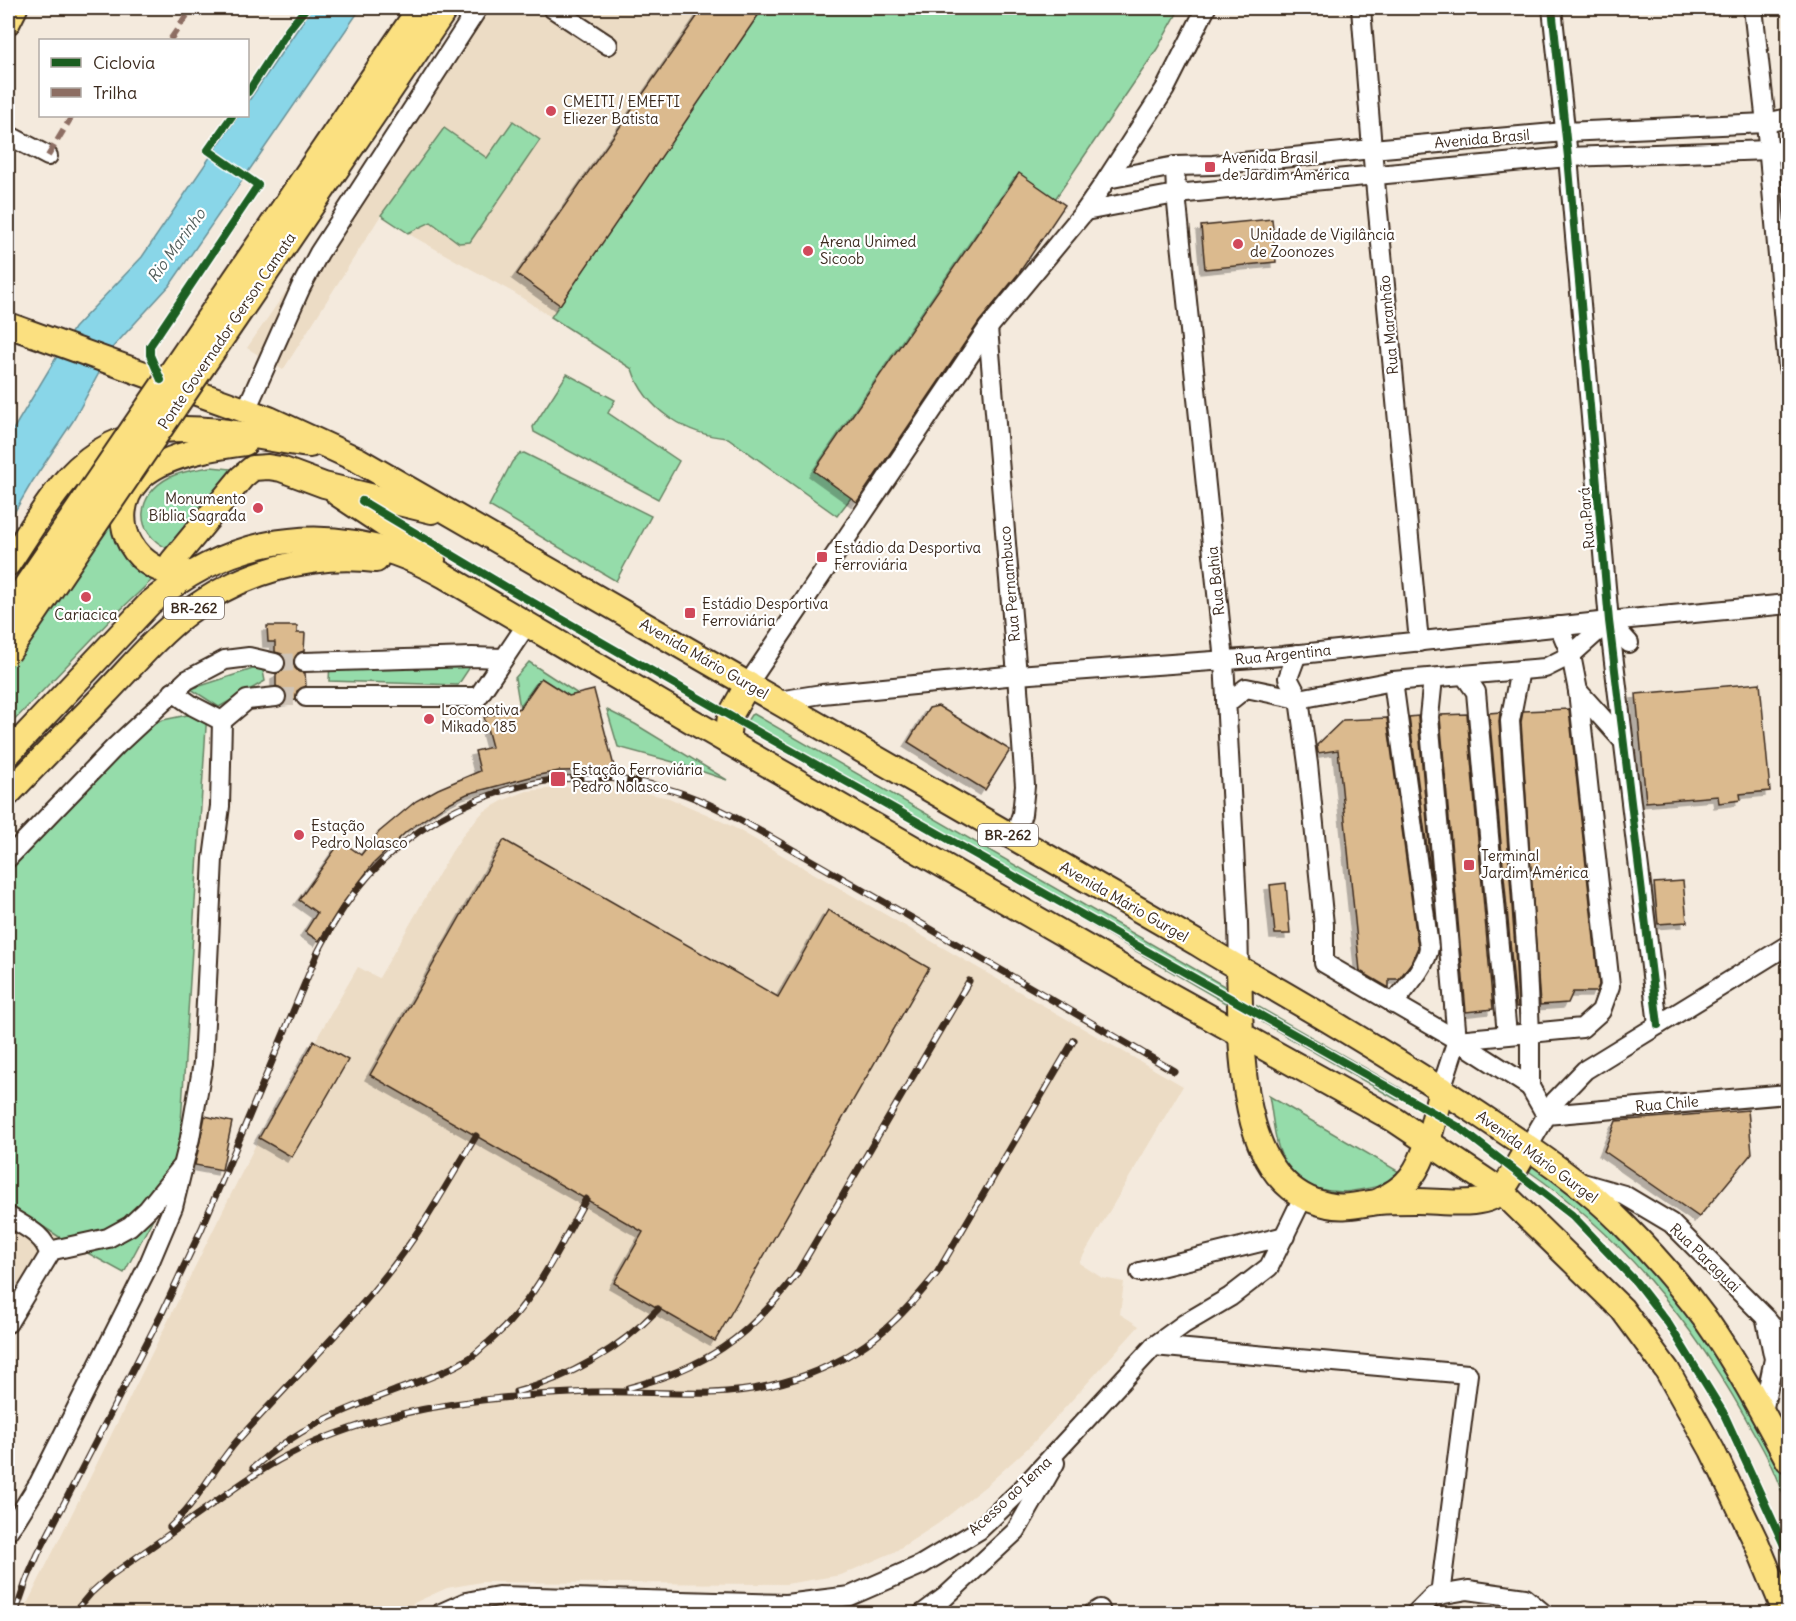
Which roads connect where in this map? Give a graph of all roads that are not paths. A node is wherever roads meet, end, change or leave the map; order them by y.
1 (15, 8) edge
2 (420, 8) edge
3 (446, 8) edge
4 (478, 8) edge
5 (552, 8) edge
6 (1206, 8) edge
7 (1361, 8) edge
8 (1552, 8) edge
9 (1753, 8) edge
10 (8, 22) edge
11 (608, 45) dead end
12 (1788, 118) edge
13 (1766, 123) junction
14 (1565, 132) junction
15 (8, 135) edge
16 (1372, 149) junction
17 (1769, 150) junction
18 (1788, 153) edge
19 (48, 156) dead end
20 (1568, 157) junction
21 (1175, 166) junction
22 (1375, 175) junction
23 (1107, 179) junction
24 (1176, 194) junction
25 (1085, 211) junction
26 (15, 328) edge
27 (988, 328) junction
28 (1788, 367) edge
29 (246, 410) junction
30 (271, 440) junction
31 (358, 460) junction
32 (324, 485) junction
33 (461, 519) junction
34 (8, 564) edge
35 (185, 573) junction
36 (445, 576) junction
37 (470, 591) junction
38 (1788, 604) edge
39 (8, 612) edge
40 (1610, 621) junction
41 (527, 624) junction
42 (1559, 626) junction
43 (1419, 642) junction
44 (1629, 643) dead end
45 (8, 653) edge
46 (1297, 654) junction
47 (1571, 655) junction
48 (504, 658) junction
49 (1224, 661) junction
50 (304, 662) tunnel mouth
51 (275, 663) tunnel mouth
52 (1520, 670) junction
53 (1017, 675) junction
54 (1464, 675) junction
55 (1433, 678) junction
56 (1393, 681) junction
57 (748, 684) junction
58 (1578, 691) junction
59 (173, 692) junction
60 (276, 697) tunnel mouth
61 (306, 697) tunnel mouth
62 (1299, 699) junction
63 (778, 701) junction
64 (1226, 704) junction
65 (222, 721) junction
66 (727, 741) junction
67 (1624, 742) junction
68 (8, 754) edge
69 (8, 794) edge
70 (1014, 838) junction
71 (8, 858) edge
72 (1788, 945) edge
73 (1239, 969) junction
74 (1665, 985) dead end
75 (1394, 1004) junction
76 (1658, 1025) junction
77 (1530, 1033) junction
78 (1242, 1034) junction
79 (1507, 1035) junction
80 (1457, 1040) junction
81 (1530, 1087) junction
82 (1441, 1089) junction
83 (1788, 1094) edge
84 (1546, 1115) junction
85 (1427, 1140) junction
86 (1527, 1147) junction
87 (184, 1164) junction
88 (1573, 1180) junction
89 (1501, 1191) junction
90 (1303, 1197) junction
91 (1377, 1202) junction
92 (8, 1216) edge
93 (1285, 1236) junction
94 (49, 1251) junction
95 (1140, 1272) dead end
96 (1766, 1318) junction
97 (8, 1323) edge
98 (1788, 1345) edge
99 (1154, 1346) junction
100 (1763, 1412) junction
101 (1070, 1438) junction
102 (1788, 1460) edge
103 (8, 1531) edge
104 (1440, 1595) junction
105 (439, 1614) edge
106 (922, 1614) edge
107 (1414, 1614) edge
108 (1544, 1614) edge
109 (1786, 1614) edge

1 - 10 main road
2 - 39 main road, Ponte Governador Gerson Camata, bridge
3 - 45 main road, Ponte Governador Gerson Camata, bridge
4 - 29 street
5 - 11 street
6 - 23 street
7 - 16 street, Rua Maranhão
8 - 14 street, Rua Pará
9 - 13 street
12 - 13 street, Avenida Brasil
13 - 14 street, Avenida Brasil
13 - 17 street
14 - 16 street, Avenida Brasil
14 - 20 street, Rua Pará
15 - 19 street
16 - 21 street, Avenida Brasil
16 - 22 street, Rua Maranhão
17 - 18 street, Avenida Brasil
17 - 20 street, Avenida Brasil
17 - 28 street
20 - 22 street, Avenida Brasil
20 - 40 street, Rua Pará
21 - 23 street, Avenida Brasil
21 - 24 street
22 - 24 street, Avenida Brasil
22 - 43 street, Rua Maranhão
23 - 25 street
24 - 25 street, Avenida Brasil
24 - 49 street, Rua Bahia
25 - 27 street
26 - 29 main road
27 - 53 street, Rua Pernambuco
27 - 57 street
29 - 31 main road
30 - 31 main road, BR-262
30 - 34 main road, BR-262
30 - 35 main road
31 - 33 main road, Avenida Mário Gurgel / BR-262
32 - 33 main road
32 - 35 main road
32 - 37 main road
33 - 57 main road, Avenida Mário Gurgel / BR-262
35 - 36 main road
35 - 68 main road
36 - 37 main road, BR-262
36 - 69 main road, BR-262
37 - 41 main road, BR-262
38 - 40 street, Rua Argentina
40 - 42 street, Rua Argentina
40 - 44 street
40 - 47 street
40 - 67 street, Rua Pará
41 - 48 street
41 - 66 main road, BR-262
42 - 43 street, Rua Argentina
42 - 47 street
43 - 46 street, Rua Argentina
46 - 49 street, Rua Argentina
46 - 62 street
47 - 52 street
47 - 58 street
48 - 50 street
48 - 61 street
49 - 53 street, Rua Argentina
49 - 64 street, Rua Bahia
51 - 59 street
52 - 54 street
52 - 77 street
53 - 63 street, Rua Argentina
53 - 70 street, Rua Pernambuco
54 - 55 street
54 - 79 street
55 - 56 street
55 - 80 street
56 - 62 street
56 - 75 street
57 - 63 main road, Avenida Mário Gurgel / BR-262
57 - 66 main road
58 - 67 street
58 - 77 street
59 - 65 street
59 - 71 street
60 - 65 street
62 - 64 street
62 - 75 street
63 - 70 main road, Avenida Mário Gurgel / BR-262
64 - 73 street, Rua Bahia
65 - 87 street
66 - 78 main road, BR-262
67 - 76 street, Rua Pará
70 - 73 main road, Avenida Mário Gurgel / BR-262
72 - 76 street
73 - 78 main road
73 - 82 main road, Avenida Mário Gurgel / BR-262
74 - 76 street
75 - 80 street
76 - 84 street
77 - 79 street
77 - 81 street
78 - 85 main road, BR-262
78 - 90 main road
79 - 80 street
80 - 81 street
80 - 82 street
81 - 84 street
82 - 85 main road
82 - 86 main road, Avenida Mário Gurgel / BR-262
83 - 84 street, Rua Chile
84 - 86 street
85 - 89 main road, BR-262
85 - 91 main road
86 - 88 main road, Avenida Mário Gurgel / BR-262
86 - 89 main road
87 - 94 street
87 - 103 street
88 - 96 street, Rua Paraguai
88 - 100 main road, Avenida Mário Gurgel / BR-262
89 - 91 main road
89 - 109 main road, BR-262
90 - 91 main road
90 - 93 street, Acesso ao Iema
92 - 94 street
93 - 95 street
93 - 99 street, Acesso ao Iema
94 - 97 street
96 - 98 street, Rua Paraguai
96 - 100 street
99 - 101 street, Acesso ao Iema
99 - 104 street
100 - 102 main road, Avenida Mário Gurgel / BR-262
101 - 105 street, Acesso ao Iema
101 - 106 street
104 - 107 street
104 - 108 street

